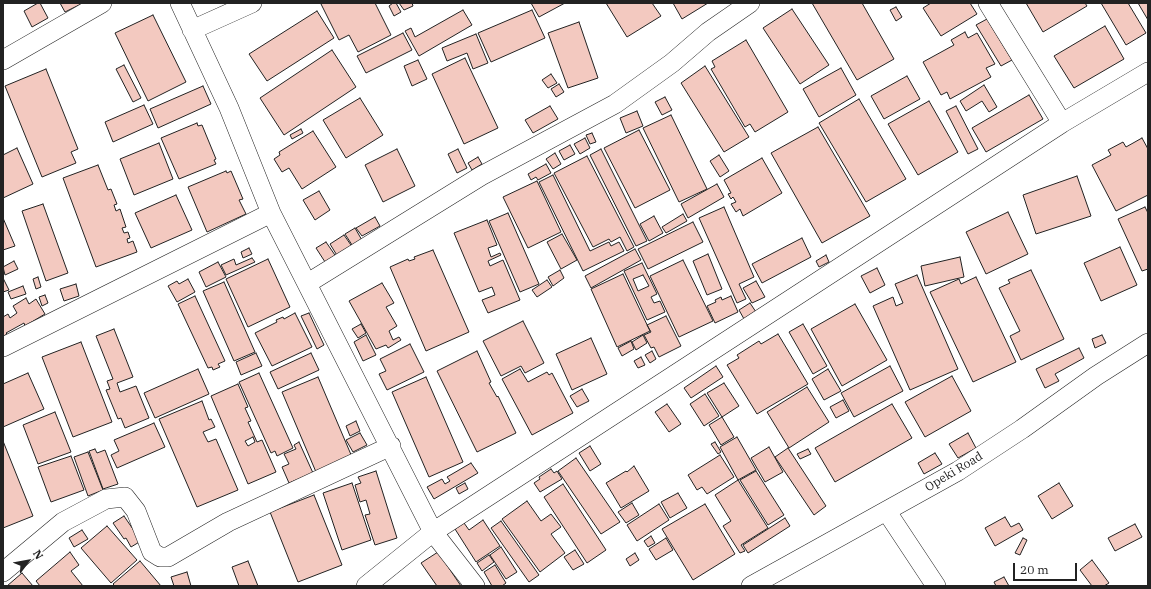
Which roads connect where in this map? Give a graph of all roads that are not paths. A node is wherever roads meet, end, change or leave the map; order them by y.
1 (102, 3) edge
2 (180, 3) edge
3 (252, 3) edge
4 (750, 3) edge
5 (988, 3) edge
6 (192, 30) junction
7 (3, 60) edge
8 (1148, 72) edge
9 (1062, 123) junction
10 (271, 212) junction
11 (308, 283) junction
12 (1148, 343) edge
13 (3, 347) edge
14 (391, 446) junction
15 (887, 512) junction
16 (433, 532) junction
17 (3, 572) edge
18 (366, 586) edge
19 (475, 586) edge
20 (751, 586) edge
21 (936, 586) edge

1 - 7 street
2 - 6 street
3 - 6 street
4 - 11 street
5 - 9 street
6 - 10 street
8 - 9 street
9 - 16 street
10 - 11 street
10 - 13 street
11 - 14 street
12 - 15 street, Opeki Road
14 - 16 street
14 - 17 street
15 - 20 street, Opeki Road
15 - 21 street
16 - 18 street
16 - 19 street

